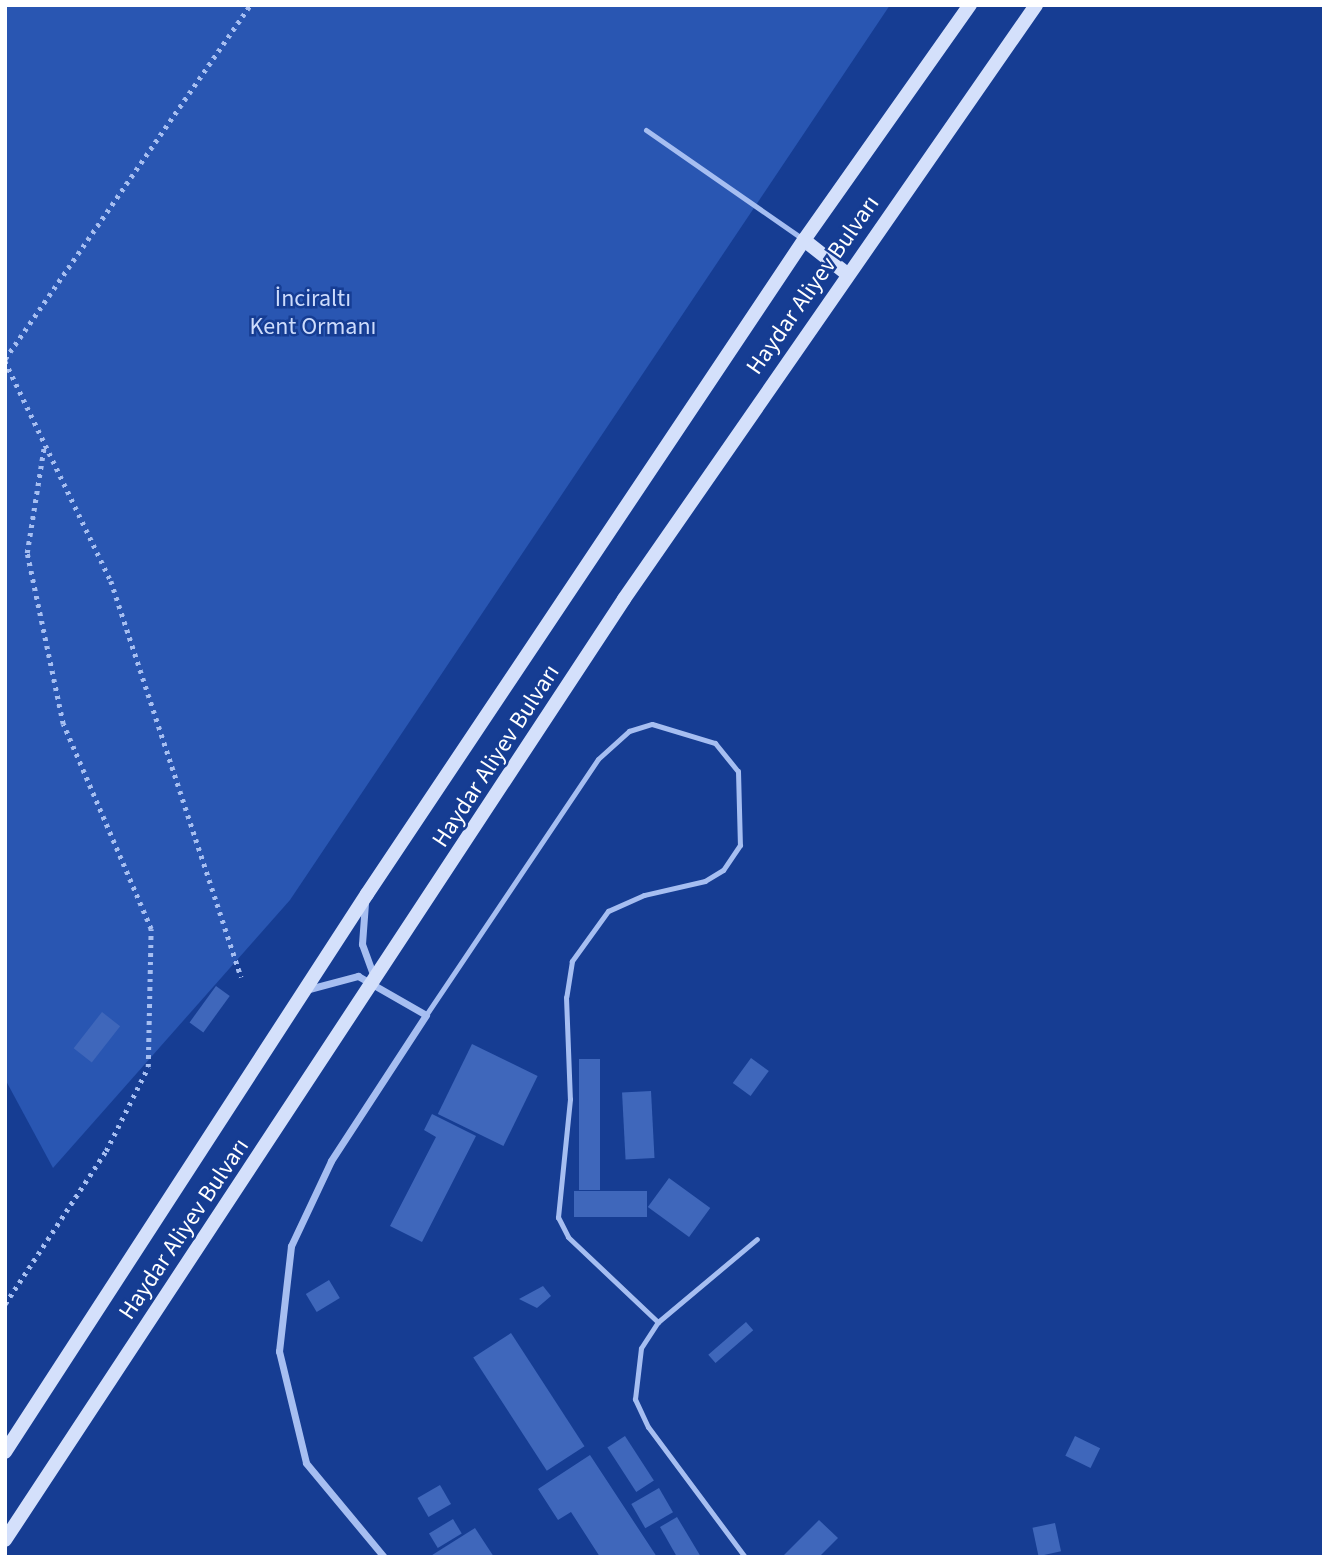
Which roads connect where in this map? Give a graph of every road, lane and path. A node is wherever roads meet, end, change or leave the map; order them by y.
1 (250, 5) edge
2 (970, 5) edge
3 (1036, 5) edge
4 (646, 130) dead end
5 (804, 240) junction
6 (847, 274) junction
7 (5, 360) edge
8 (44, 447) junction
9 (367, 894) junction
10 (241, 977) dead end
11 (377, 983) junction
12 (301, 994) junction
13 (426, 1015) junction
14 (757, 1239) dead end
15 (5, 1304) edge
16 (658, 1322) junction
17 (5, 1451) edge
18 (5, 1540) edge
19 (384, 1557) edge
20 (745, 1557) edge

1 - 7 path
2 - 5 main road, Haydar Aliyev Bulvarı
3 - 6 main road, Haydar Aliyev Bulvarı
4 - 5 lane
5 - 6 main road
5 - 9 main road, Haydar Aliyev Bulvarı
6 - 11 main road, Haydar Aliyev Bulvarı
7 - 8 path
8 - 10 path
8 - 15 path
9 - 11 street
9 - 12 main road, Haydar Aliyev Bulvarı
11 - 12 street
11 - 13 street
11 - 18 main road, Haydar Aliyev Bulvarı
12 - 17 main road, Haydar Aliyev Bulvarı
13 - 16 lane
13 - 19 street
14 - 16 lane
16 - 20 lane

